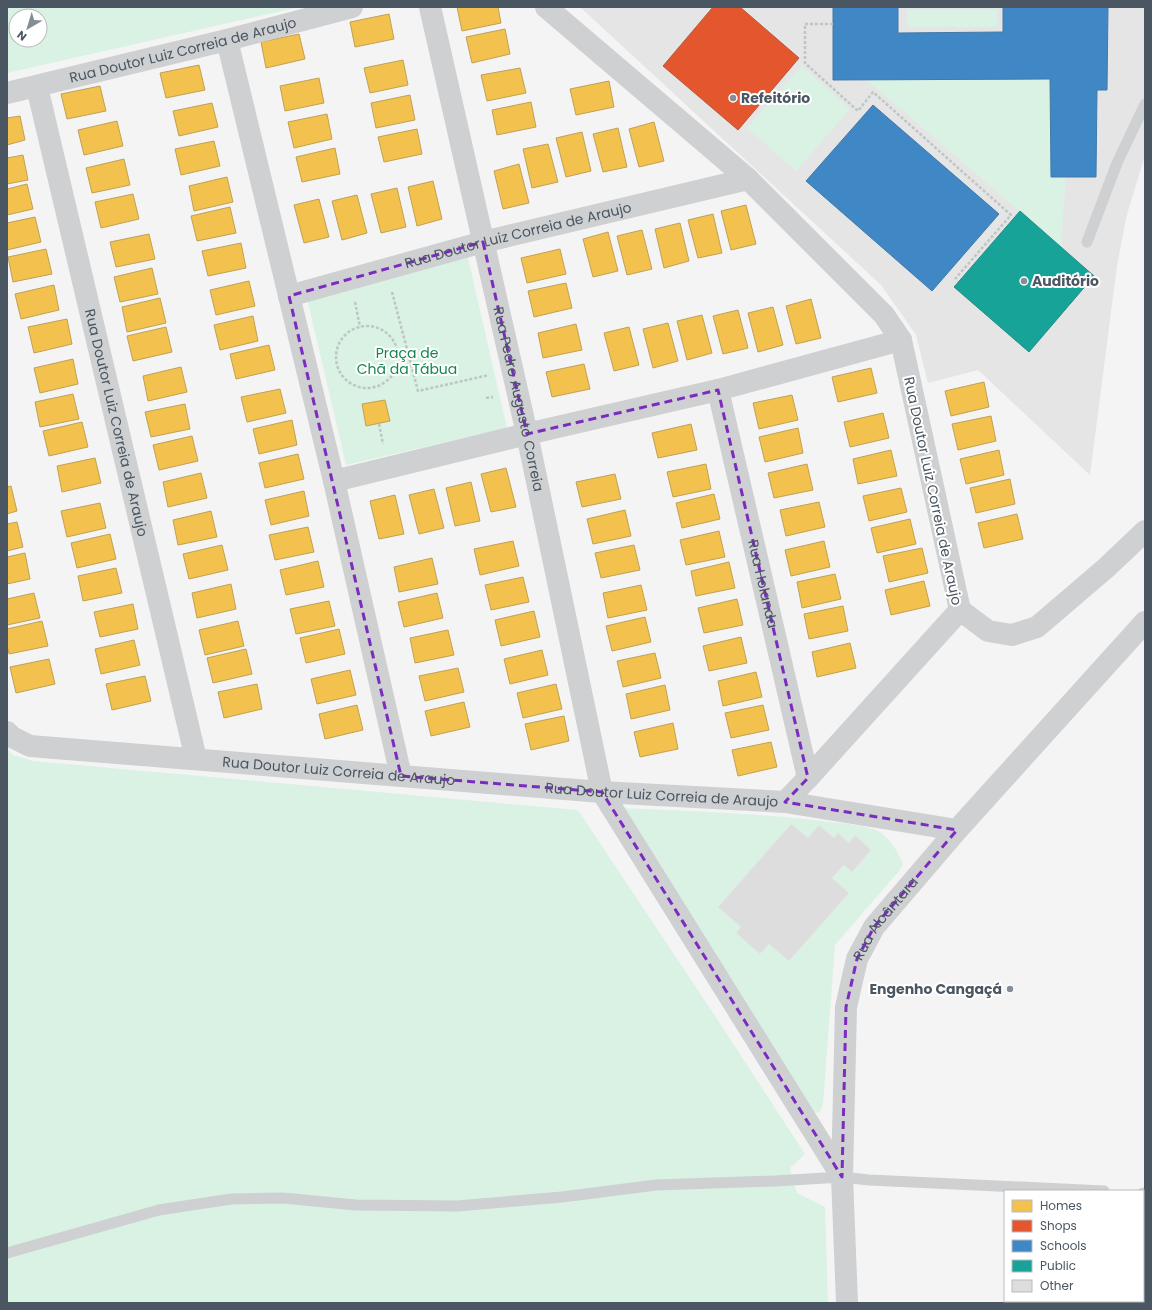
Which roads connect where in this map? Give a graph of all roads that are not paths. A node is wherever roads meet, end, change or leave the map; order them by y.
1 (352, 7) edge
2 (430, 7) edge
3 (546, 7) edge
4 (227, 40) junction
5 (37, 87) junction
6 (7, 93) edge
7 (1145, 104) edge
8 (748, 179) junction
9 (483, 242) junction
10 (1087, 242) dead end
11 (289, 296) junction
12 (901, 340) junction
13 (718, 390) junction
14 (527, 434) junction
15 (334, 481) junction
16 (1145, 531) edge
17 (960, 610) junction
18 (1145, 622) edge
19 (7, 732) edge
20 (196, 759) junction
21 (401, 776) junction
22 (808, 778) junction
23 (602, 792) junction
24 (785, 802) junction
25 (957, 830) junction
26 (842, 1177) junction
27 (1083, 1190) edge
28 (7, 1252) edge
29 (847, 1303) edge

1 - 4 street, Rua Doutor Luiz Correia de Araujo
2 - 9 street, Rua Pedro Augusto Correia
3 - 8 street, Rua Doutor Luiz Correia de Araujo
4 - 5 street, Rua Doutor Luiz Correia de Araujo
4 - 11 street
5 - 6 street, Rua Doutor Luiz Correia de Araujo
5 - 20 street, Rua Doutor Luiz Correia de Araujo
7 - 10 lane
8 - 9 street, Rua Doutor Luiz Correia de Araujo
8 - 12 street, Rua Doutor Luiz Correia de Araujo
9 - 11 street, Rua Doutor Luiz Correia de Araujo
9 - 14 street, Rua Pedro Augusto Correia
11 - 15 street
12 - 13 street
12 - 17 street, Rua Doutor Luiz Correia de Araujo
13 - 14 street
13 - 22 street, Rua Holanda
14 - 15 street
14 - 23 street, Rua Pedro Augusto Correia
15 - 21 street
16 - 17 street
17 - 22 street, Rua Doutor Luiz Correia de Araujo
18 - 25 street, Rua Alcântara
19 - 20 street, Rua Doutor Luiz Correia de Araujo
20 - 21 street, Rua Doutor Luiz Correia de Araujo
21 - 23 street, Rua Doutor Luiz Correia de Araujo
22 - 24 street, Rua Doutor Luiz Correia de Araujo
23 - 24 street, Rua Doutor Luiz Correia de Araujo
23 - 26 street
24 - 25 street
25 - 26 street, Rua Alcântara
26 - 27 lane
26 - 28 lane
26 - 29 street, Rua Alcântara

